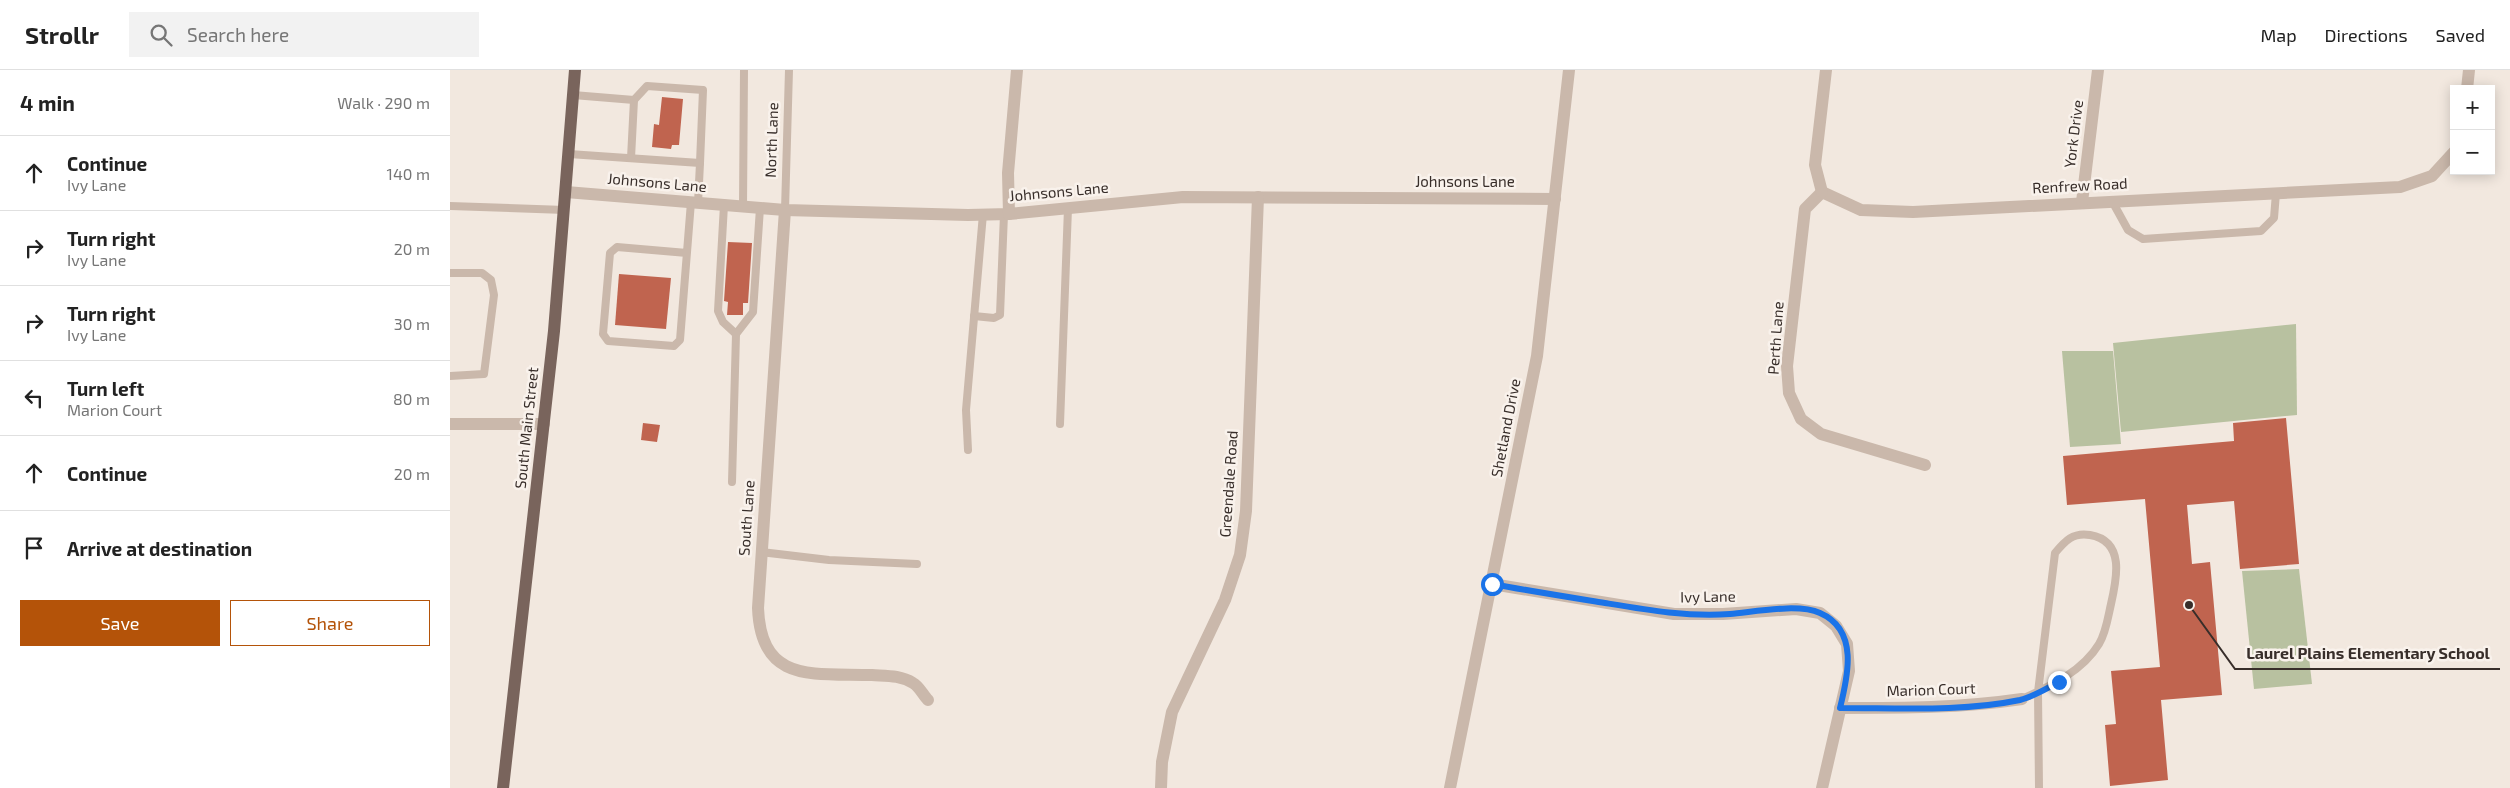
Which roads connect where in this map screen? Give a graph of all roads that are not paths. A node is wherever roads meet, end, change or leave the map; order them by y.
1 (575, 70) edge
2 (744, 70) edge
3 (789, 70) edge
4 (1017, 70) edge
5 (1570, 70) edge
6 (1826, 70) edge
7 (2098, 70) edge
8 (2469, 70) edge
9 (2467, 85) edge
10 (573, 95) junction
11 (634, 100) junction
12 (569, 154) junction
13 (2450, 156) edge
14 (631, 158) junction
15 (700, 163) junction
16 (566, 192) junction
17 (1822, 192) junction
18 (2276, 193) junction
19 (1258, 197) junction
20 (1555, 199) junction
21 (2112, 201) junction
22 (695, 202) junction
23 (2082, 202) junction
24 (724, 205) junction
25 (450, 206) edge
26 (743, 207) junction
27 (760, 208) junction
28 (1068, 208) junction
29 (565, 210) junction
30 (784, 210) junction
31 (983, 214) junction
32 (1007, 214) junction
33 (687, 253) junction
34 (450, 272) edge
35 (974, 316) junction
36 (736, 334) junction
37 (450, 376) edge
38 (450, 424) edge
39 (544, 424) junction
40 (1060, 424) dead end
41 (968, 450) dead end
42 (1925, 465) dead end
43 (732, 482) dead end
44 (761, 552) junction
45 (917, 564) dead end
46 (1492, 584) junction
47 (2038, 692) junction
48 (2022, 699) joint
49 (928, 700) dead end
50 (1840, 708) junction
51 (503, 788) edge
52 (1161, 788) edge
53 (1450, 788) edge
54 (1822, 788) edge
55 (2039, 788) edge

1 - 10 main road, South Main Street
2 - 26 lane
3 - 30 lane, North Lane
4 - 32 street
5 - 20 street, Shetland Drive
6 - 17 street
7 - 23 street, York Drive
8 - 9 street
10 - 11 lane
10 - 12 main road, South Main Street
11 - 14 lane
11 - 15 lane
12 - 14 lane
12 - 16 main road, South Main Street
13 - 18 street, Renfrew Road
14 - 15 lane
15 - 22 lane
16 - 22 street, Johnsons Lane
16 - 29 main road, South Main Street
17 - 23 street, Renfrew Road
17 - 42 street, Perth Lane
18 - 21 street, Renfrew Road
18 - 21 lane
19 - 20 street, Johnsons Lane
19 - 28 street, Johnsons Lane
19 - 52 street, Greendale Road
20 - 46 street, Shetland Drive
21 - 23 street, Renfrew Road
22 - 24 street, Johnsons Lane
22 - 33 lane
24 - 26 street, Johnsons Lane
24 - 36 lane
25 - 29 lane
26 - 27 street, Johnsons Lane
27 - 30 street, Johnsons Lane
27 - 36 lane
28 - 32 street, Johnsons Lane
28 - 40 lane
29 - 39 main road, South Main Street
30 - 31 street, Johnsons Lane
30 - 44 street, South Lane
31 - 32 street, Johnsons Lane
31 - 35 lane
32 - 35 lane
33 - 33 lane
34 - 37 lane
35 - 41 lane
36 - 43 lane
38 - 39 street
39 - 51 main road, South Main Street
44 - 45 lane
44 - 49 street, South Lane
46 - 50 street, Ivy Lane
46 - 53 street, Shetland Drive
47 - 47 lane
47 - 48 lane
47 - 55 lane
48 - 50 street, Marion Court
50 - 54 street, Ivy Lane

